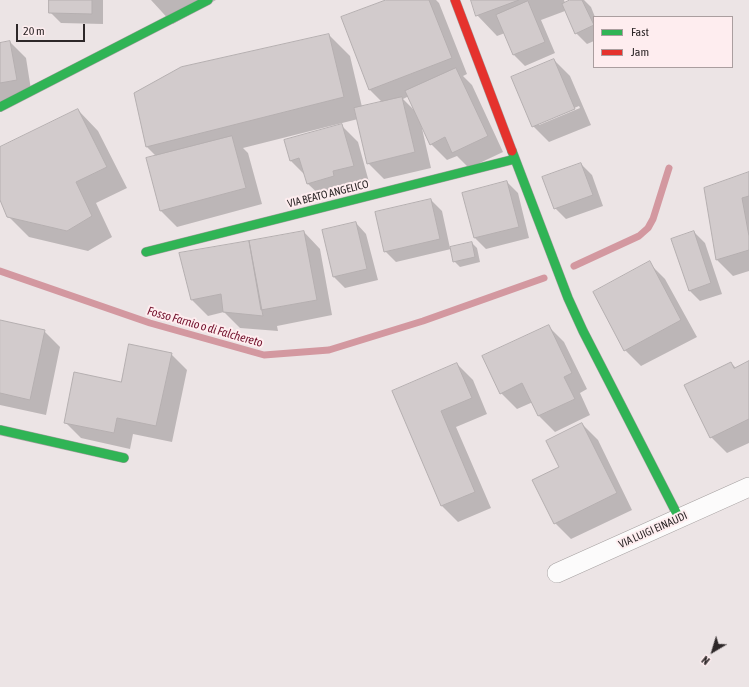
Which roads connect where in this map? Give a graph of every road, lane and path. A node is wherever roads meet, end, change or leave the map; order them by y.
1 (208, 0) edge
2 (455, 0) edge
3 (0, 107) edge
4 (515, 159) junction
5 (146, 252) dead end
6 (0, 430) edge
7 (124, 458) dead end
8 (749, 488) edge
9 (679, 518) junction
10 (557, 573) dead end

1 - 3 street
2 - 4 street
4 - 5 street, VIA BEATO ANGELICO
4 - 9 street
6 - 7 street
8 - 9 street, VIA LUIGI EINAUDI
9 - 10 street, VIA LUIGI EINAUDI

